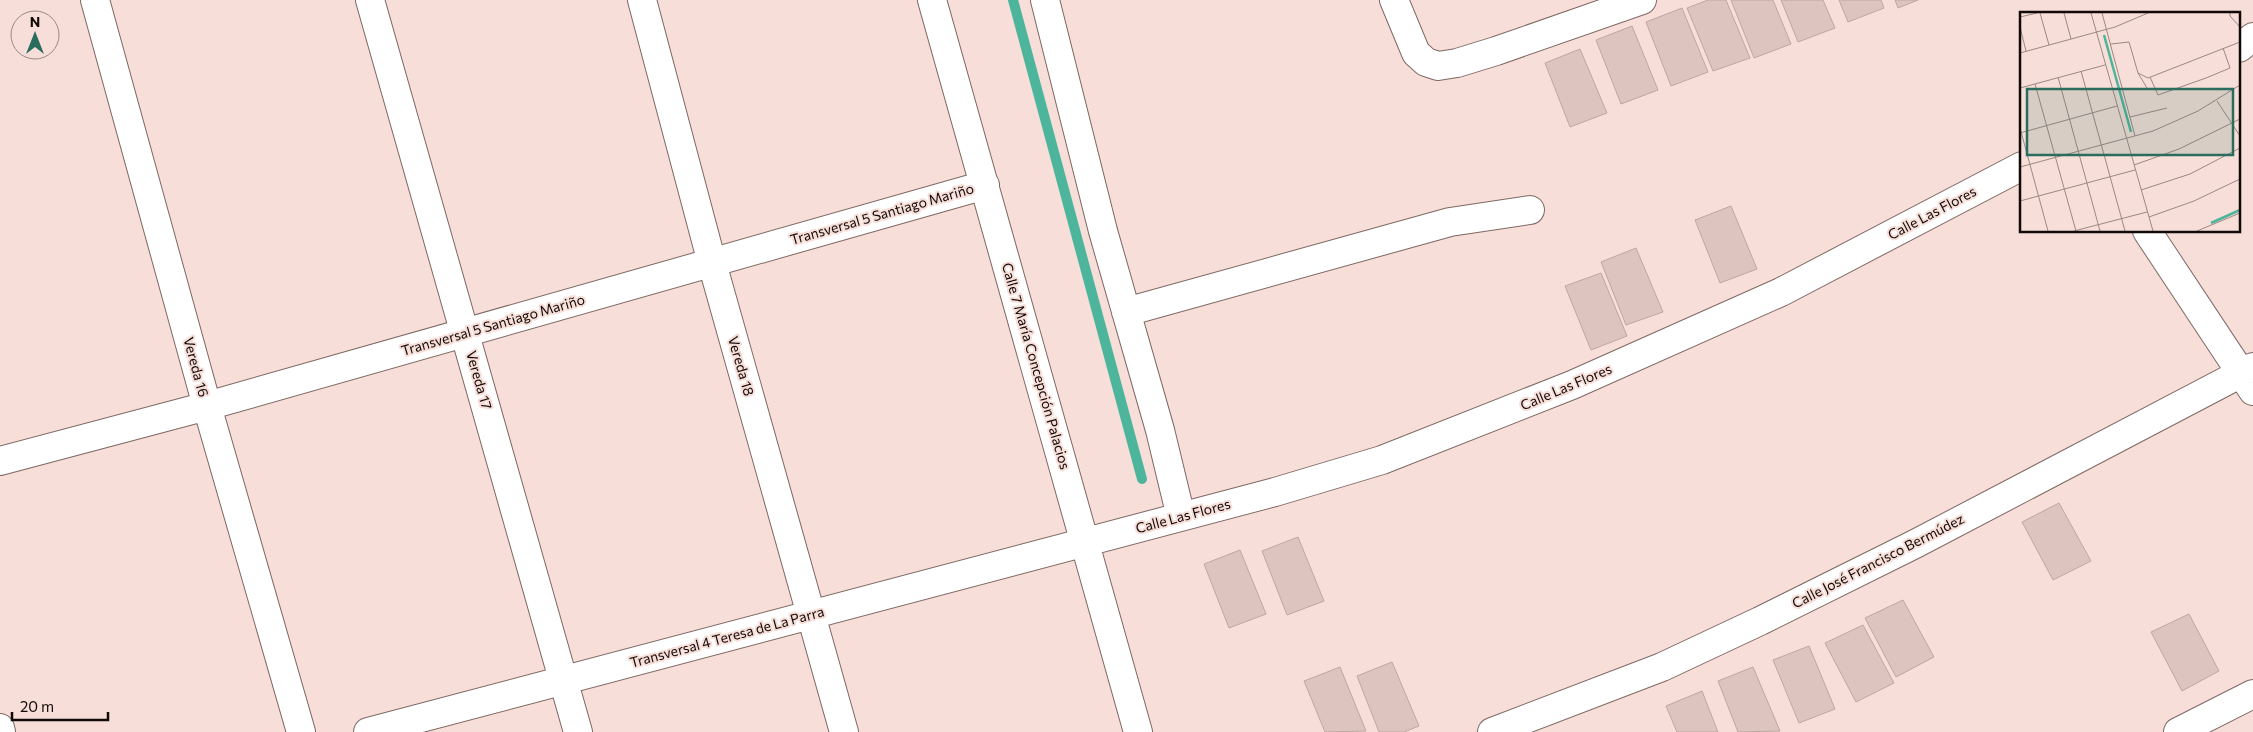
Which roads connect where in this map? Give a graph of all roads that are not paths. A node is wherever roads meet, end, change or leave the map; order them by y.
1 (95, 0) edge
2 (370, 0) edge
3 (642, 0) edge
4 (932, 0) edge
5 (1045, 0) edge
6 (1394, 0) edge
7 (1642, 0) edge
8 (2253, 37) edge
9 (2240, 47) edge
10 (2020, 167) edge
11 (984, 185) junction
12 (1530, 210) dead end
13 (2148, 232) edge
14 (712, 263) junction
15 (1126, 312) junction
16 (466, 333) junction
17 (2249, 376) edge
18 (207, 406) junction
19 (0, 461) edge
20 (1181, 517) junction
21 (1085, 541) junction
22 (810, 614) junction
23 (564, 680) junction
24 (2253, 694) edge
25 (0, 728) edge
26 (1, 732) edge
27 (301, 732) edge
28 (368, 732) edge
29 (578, 732) edge
30 (844, 732) edge
31 (1138, 732) edge
32 (1492, 732) edge
33 (2178, 732) edge

1 - 18 street, Vereda 16
2 - 16 street, Vereda 17
3 - 14 street, Vereda 18
4 - 11 street, Calle 7 María Concepción Palacios
5 - 15 street
6 - 7 street
8 - 9 street
10 - 20 street, Calle Las Flores
11 - 14 street, Transversal 5 Santiago Mariño
11 - 21 street, Calle 7 María Concepción Palacios
12 - 15 street
13 - 17 street
14 - 16 street, Transversal 5 Santiago Mariño
14 - 22 street, Vereda 18
15 - 20 street
16 - 18 street, Transversal 5 Santiago Mariño
16 - 23 street, Vereda 17
17 - 32 street, Calle José Francisco Bermúdez
18 - 19 street, Transversal 5 Santiago Mariño
18 - 27 street, Vereda 16
20 - 21 street, Calle Las Flores
21 - 22 street, Transversal 4 Teresa de La Parra
21 - 31 street, Calle 7 María Concepción Palacios
22 - 23 street, Transversal 4 Teresa de La Parra
22 - 30 street, Vereda 18
23 - 28 street, Transversal 4 Teresa de La Parra
23 - 29 street, Vereda 17
24 - 33 street
25 - 26 street

